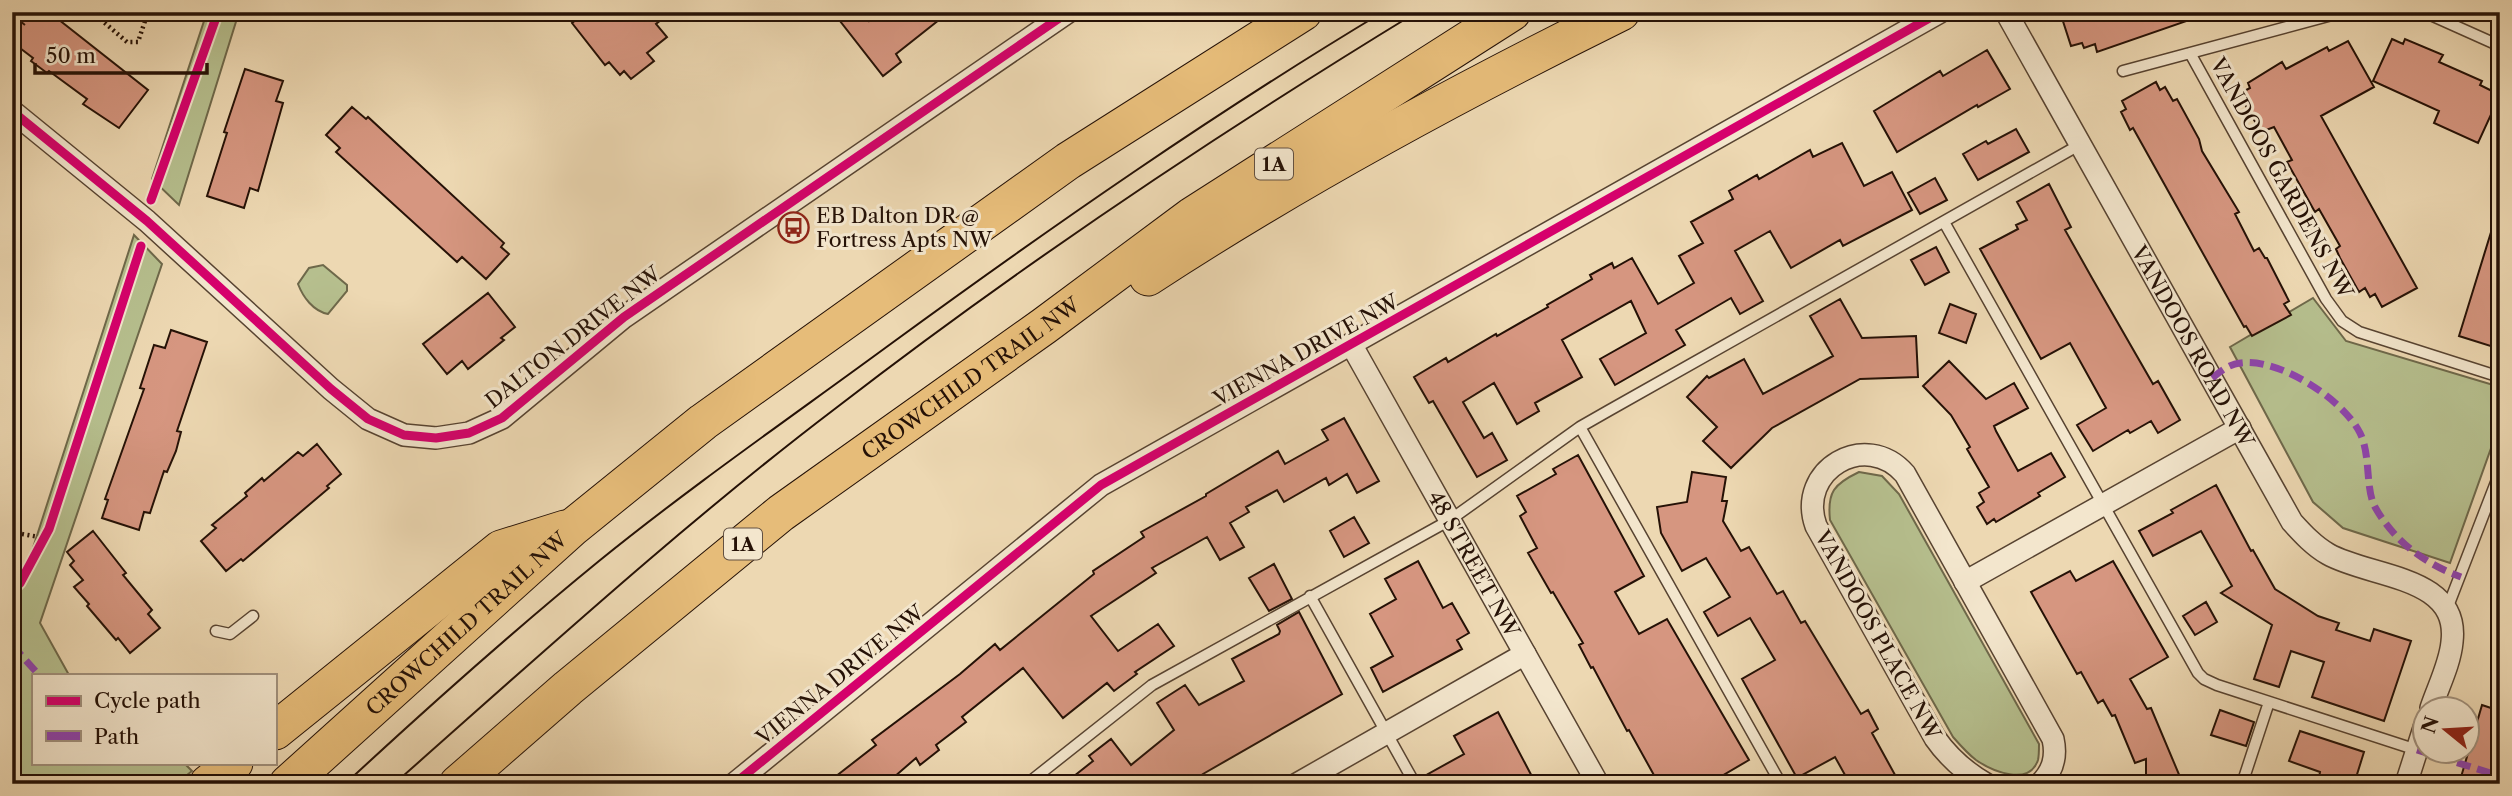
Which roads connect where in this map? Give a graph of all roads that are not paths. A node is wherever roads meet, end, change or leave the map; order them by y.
1 (1068, 12) edge
2 (1303, 12) edge
3 (1512, 12) edge
4 (1621, 12) edge
5 (1940, 12) edge
6 (2006, 12) edge
7 (2343, 12) edge
8 (2424, 12) edge
9 (2500, 46) edge
10 (2190, 53) junction
11 (2123, 71) dead end
12 (12, 111) edge
13 (2081, 144) junction
14 (1944, 222) junction
15 (1044, 326) junction
16 (1351, 344) junction
17 (2500, 377) edge
18 (1580, 427) junction
19 (2240, 428) junction
20 (2500, 473) edge
21 (2103, 505) junction
22 (1450, 520) junction
23 (573, 527) junction
24 (1965, 582) junction
25 (1310, 596) junction
26 (2447, 609) junction
27 (253, 616) dead end
28 (216, 631) dead end
29 (1525, 654) junction
30 (2436, 694) edge
31 (2269, 702) junction
32 (276, 730) edge
33 (1387, 733) junction
34 (2410, 748) edge
35 (233, 764) edge
36 (2412, 764) edge
37 (208, 784) edge
38 (288, 784) edge
39 (458, 784) edge
40 (734, 784) edge
41 (1027, 784) edge
42 (1297, 784) edge
43 (1415, 784) edge
44 (1598, 784) edge
45 (1781, 784) edge
46 (1986, 784) edge
47 (2040, 784) edge
48 (2242, 784) edge
49 (2406, 784) edge

1 - 12 street, DALTON DRIVE NW
2 - 23 highway, CROWCHILD TRAIL NW
3 - 15 highway, CROWCHILD TRAIL NW / 1A
4 - 15 highway
5 - 16 street, VIENNA DRIVE NW
6 - 13 street, VANDOOS ROAD NW
7 - 10 lane, VANDOOS GARDENS NW
8 - 9 lane
10 - 11 lane, VANDOOS GARDENS NW
10 - 17 lane, VANDOOS GARDENS NW
13 - 14 lane
13 - 19 street, VANDOOS ROAD NW
14 - 18 lane
14 - 21 lane
15 - 39 highway, CROWCHILD TRAIL NW / 1A
16 - 22 street, 48 STREET NW
16 - 40 street, VIENNA DRIVE NW
18 - 22 lane
18 - 45 lane
19 - 21 street
19 - 26 street, VANDOOS ROAD NW
20 - 26 lane
21 - 24 street
21 - 31 lane
22 - 25 lane
22 - 29 street, 48 STREET NW
23 - 32 highway
23 - 38 highway, CROWCHILD TRAIL NW
24 - 46 street, VANDOOS PLACE NW
24 - 47 street, VANDOOS PLACE NW
25 - 33 lane
25 - 41 lane
26 - 30 street
27 - 28 lane
29 - 33 street
29 - 44 street, 48 STREET NW
31 - 34 lane
31 - 48 lane
33 - 42 street
33 - 43 lane
35 - 37 highway
36 - 49 street

